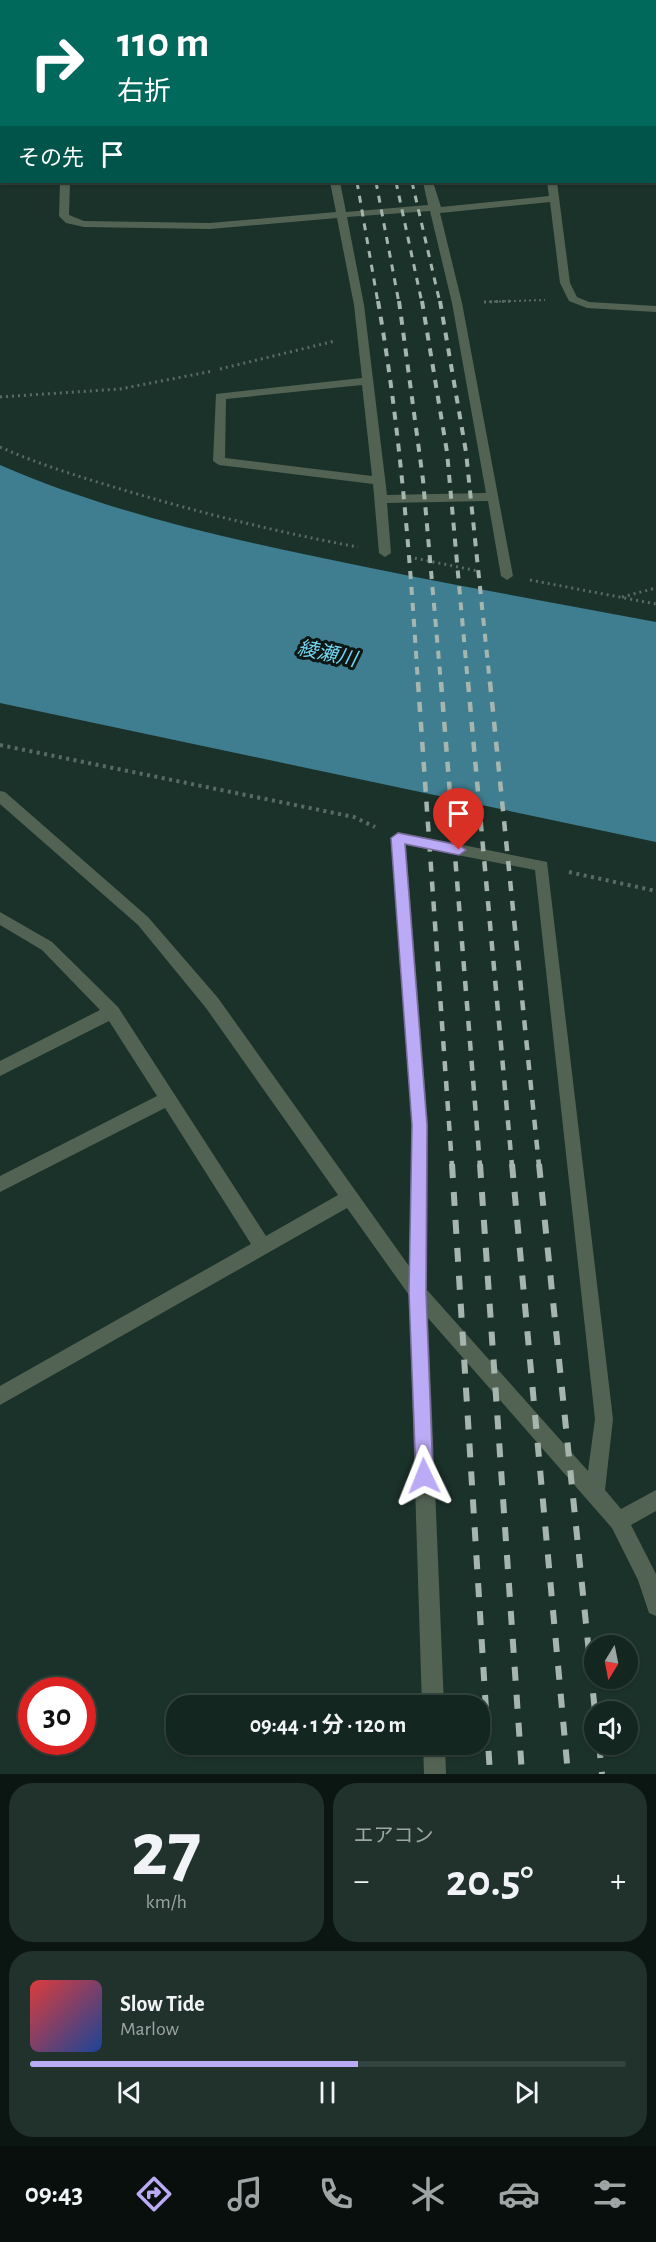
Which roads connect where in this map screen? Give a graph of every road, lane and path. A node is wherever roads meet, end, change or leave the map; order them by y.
1 (65, 183) edge
2 (335, 183) edge
3 (428, 183) edge
4 (552, 183) edge
5 (555, 198) junction
6 (436, 209) junction
7 (343, 214) junction
8 (573, 299) junction
9 (457, 303) junction
10 (656, 309) edge
11 (364, 346) junction
12 (368, 381) junction
13 (0, 397) edge
14 (0, 447) edge
15 (379, 481) junction
16 (493, 497) junction
17 (381, 499) junction
18 (385, 553) junction
19 (507, 576) junction
20 (656, 588) edge
21 (622, 597) junction
22 (656, 604) edge
23 (0, 745) edge
24 (0, 796) edge
25 (398, 838) junction
26 (542, 866) junction
27 (656, 891) edge
28 (0, 918) edge
29 (112, 1012) junction
30 (0, 1069) edge
31 (167, 1099) junction
32 (0, 1184) edge
33 (349, 1198) junction
34 (263, 1247) junction
35 (418, 1293) junction
36 (0, 1396) edge
37 (595, 1493) junction
38 (656, 1500) edge
39 (619, 1521) junction
40 (656, 1606) edge
41 (433, 1695) edge
42 (434, 1755) edge
43 (435, 1774) edge

1 - 7 street
2 - 7 street
3 - 6 street
4 - 5 street
5 - 6 street
5 - 8 street
6 - 7 street
6 - 9 street
7 - 11 street
8 - 9 path
8 - 10 street
9 - 16 street
11 - 12 street
11 - 13 path
12 - 15 street
12 - 15 street
14 - 18 path
15 - 17 street
16 - 17 street
16 - 19 street
17 - 18 street
18 - 19 path
19 - 21 path
20 - 21 path
21 - 22 path
23 - 25 path
24 - 33 street
25 - 26 street
25 - 35 street
26 - 27 path
26 - 37 street
28 - 29 street
29 - 30 street
29 - 31 street
31 - 32 street
31 - 34 street
33 - 34 street
33 - 35 street
34 - 36 street
35 - 37 street
35 - 41 street
37 - 39 street
38 - 39 street
39 - 40 street
42 - 43 street

